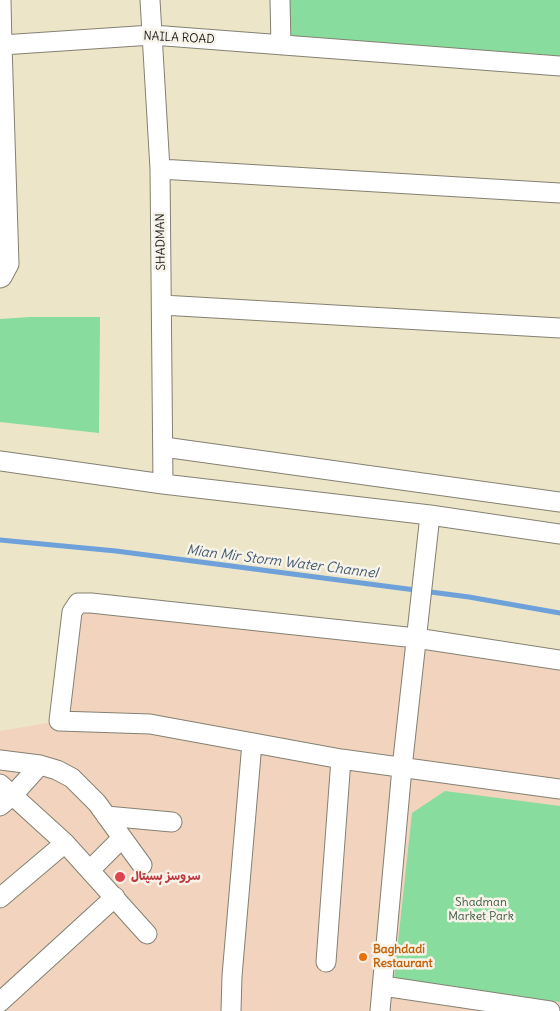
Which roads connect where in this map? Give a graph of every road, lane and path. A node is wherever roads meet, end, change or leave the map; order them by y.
1 (1, 0) edge
2 (150, 0) edge
3 (280, 0) edge
4 (152, 35) junction
5 (281, 44) junction
6 (1, 50) edge
7 (560, 66) edge
8 (160, 169) junction
9 (560, 193) edge
10 (0, 278) edge
11 (162, 305) junction
12 (560, 328) edge
13 (164, 447) junction
14 (0, 462) edge
15 (163, 484) junction
16 (560, 502) edge
17 (430, 515) junction
18 (560, 534) edge
19 (417, 631) junction
20 (560, 660) edge
21 (252, 743) junction
22 (341, 759) junction
23 (0, 760) edge
24 (40, 765) junction
25 (402, 768) junction
26 (560, 789) edge
27 (4, 795) edge
28 (106, 816) junction
29 (172, 822) dead end
30 (122, 838) junction
31 (65, 843) junction
32 (142, 866) dead end
33 (90, 870) junction
34 (115, 897) junction
35 (0, 898) edge
36 (147, 934) dead end
37 (326, 962) dead end
38 (383, 986) junction
39 (0, 1002) edge
40 (231, 1011) edge
41 (380, 1011) edge
42 (550, 1011) edge

1 - 6 street
2 - 4 street, SHADMAN
3 - 5 street
4 - 5 street, NAILA ROAD
4 - 6 street, NAILA ROAD
4 - 8 street, SHADMAN
5 - 7 street, NAILA ROAD
6 - 10 street
8 - 9 street
8 - 11 street, SHADMAN
11 - 12 street
11 - 13 street, SHADMAN
13 - 15 street, SHADMAN
13 - 16 street
14 - 15 street
15 - 17 street
17 - 18 street
17 - 19 street
19 - 20 street
19 - 21 street
19 - 25 street
21 - 22 street
21 - 40 street
22 - 25 street
22 - 37 street
23 - 24 street
24 - 27 street
24 - 28 street
25 - 26 street
25 - 38 street
27 - 31 street
28 - 29 street
28 - 30 street
30 - 32 street
30 - 33 street
31 - 33 street
31 - 35 street
33 - 34 street
34 - 36 street
34 - 39 street
38 - 41 street
38 - 42 street

